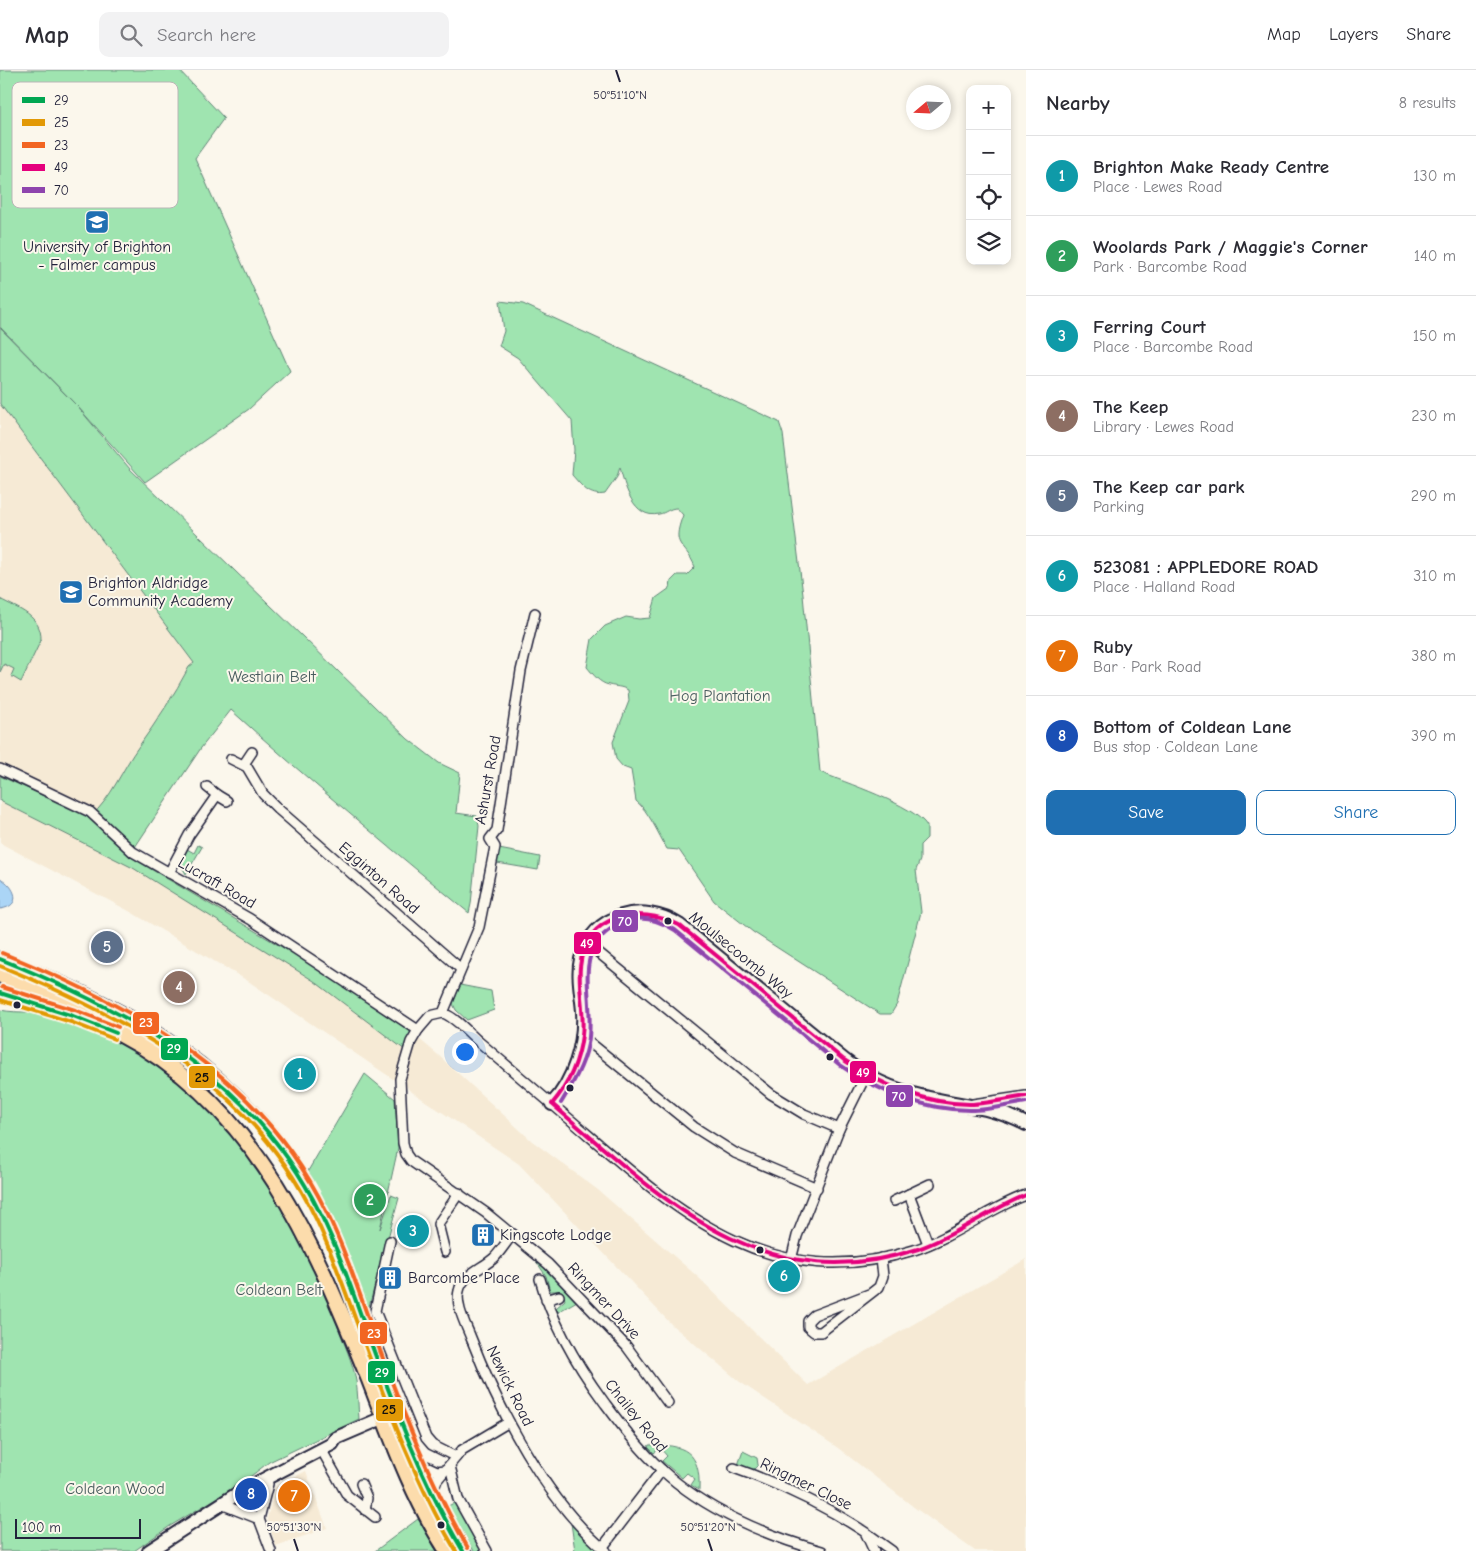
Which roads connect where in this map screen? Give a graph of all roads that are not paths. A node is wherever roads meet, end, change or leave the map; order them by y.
1 (535, 614) dead end
2 (252, 752) dead end
3 (231, 758) dead end
4 (244, 764) junction
5 (0, 769) edge
6 (207, 787) dead end
7 (217, 794) junction
8 (227, 801) dead end
9 (170, 873) junction
10 (588, 944) junction
11 (0, 958) edge
12 (461, 969) junction
13 (0, 975) edge
14 (0, 993) edge
15 (443, 1012) junction
16 (418, 1030) junction
17 (583, 1040) junction
18 (171, 1044) junction
19 (866, 1075) junction
20 (1026, 1096) edge
21 (552, 1104) junction
22 (973, 1104) junction
23 (1026, 1124) edge
24 (839, 1129) junction
25 (930, 1184) dead end
26 (816, 1188) junction
27 (459, 1193) junction
28 (909, 1194) junction
29 (1026, 1195) edge
30 (894, 1201) dead end
31 (513, 1234) junction
32 (390, 1242) dead end
33 (928, 1244) junction
34 (445, 1252) dead end
35 (881, 1258) junction
36 (791, 1260) junction
37 (540, 1279) dead end
38 (869, 1294) junction
39 (559, 1296) dead end
40 (546, 1300) junction
41 (668, 1403) dead end
42 (399, 1416) junction
43 (385, 1421) junction
44 (509, 1422) junction
45 (326, 1446) junction
46 (456, 1457) junction
47 (418, 1462) junction
48 (448, 1468) junction
49 (734, 1468) dead end
50 (662, 1470) junction
51 (266, 1477) junction
52 (361, 1484) dead end
53 (433, 1496) junction
54 (223, 1502) junction
55 (365, 1510) junction
56 (375, 1517) dead end
57 (260, 1519) junction
58 (862, 1530) junction
59 (446, 1549) edge
60 (604, 1549) edge
61 (149, 1551) edge
62 (271, 1551) edge
63 (463, 1551) edge
64 (487, 1551) edge
65 (822, 1551) edge
66 (874, 1551) edge
67 (892, 1551) edge

1 - 12 street, Ashurst Road
2 - 4 street
3 - 4 street
4 - 12 street, Egginton Road
5 - 9 street, Lucraft Road
6 - 7 street
7 - 8 street
7 - 9 street
9 - 16 street, Lucraft Road
10 - 17 street, Moulsecoomb Way
10 - 19 street, Moulsecoomb Way
10 - 24 street
11 - 18 main road
12 - 15 street, Ashurst Road
13 - 18 highway
14 - 43 main road
15 - 16 street
15 - 21 street
16 - 27 street, Ringmer Drive
17 - 21 street, Moulsecoomb Way
17 - 26 street
18 - 42 main road
19 - 22 street, Moulsecoomb Way
19 - 24 street
20 - 22 street
21 - 36 street
22 - 23 street, Moulsecoomb Way
24 - 26 street
25 - 28 street
26 - 36 street
27 - 31 street, Ringmer Drive
27 - 34 street
28 - 30 street
28 - 33 street
29 - 33 street
31 - 41 street, Ringmer Drive
31 - 44 street, Newick Road
32 - 46 street
33 - 35 street
35 - 36 street
35 - 38 street
37 - 40 street, Chailey Road
38 - 38 street
39 - 40 street
40 - 50 street, Chailey Road
42 - 43 street
42 - 47 main road
43 - 45 street
43 - 59 main road
44 - 46 street
44 - 60 street, Newick Road
45 - 51 street
45 - 55 street
46 - 48 street
47 - 48 street
47 - 53 main road
48 - 53 street
48 - 64 street
49 - 58 street, Ringmer Close
50 - 60 street, Newick Road
50 - 65 street, Chailey Road
51 - 54 street
51 - 57 street
52 - 55 street
53 - 59 main road
53 - 63 main road
54 - 57 street
54 - 61 street
55 - 56 street
57 - 62 street
58 - 66 street, Ringmer Close
58 - 67 street, Ringmer Close

